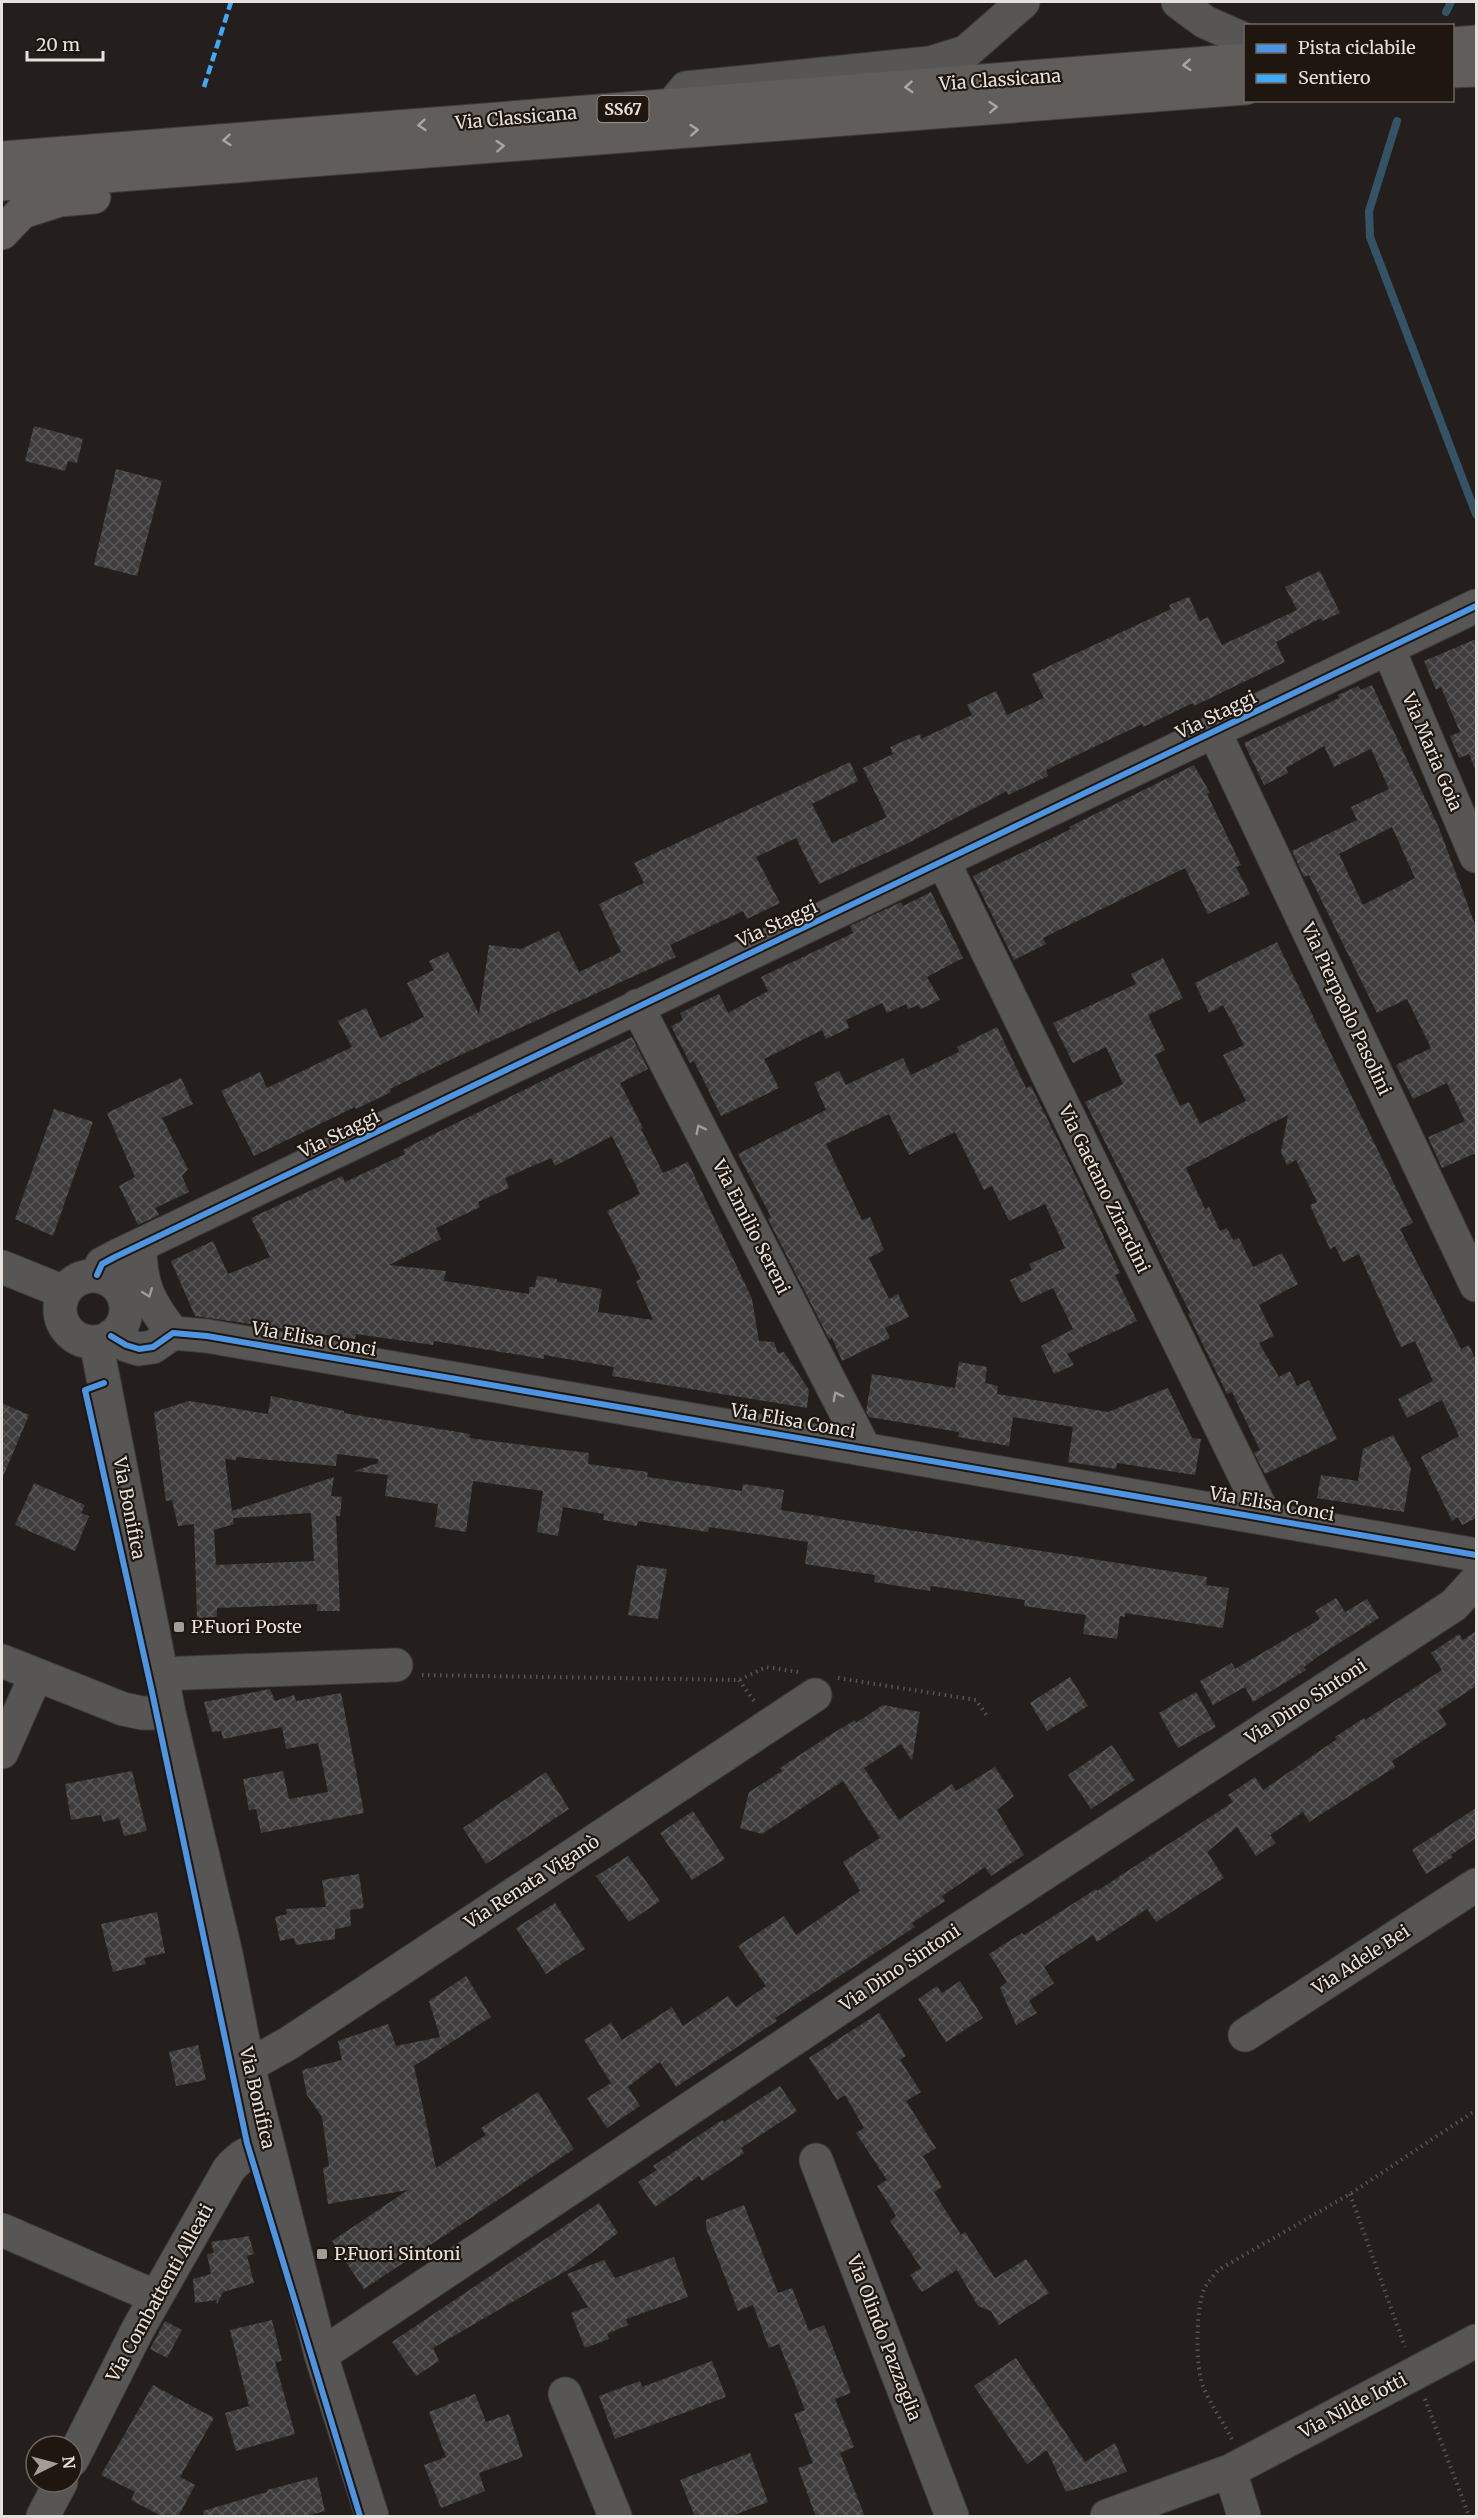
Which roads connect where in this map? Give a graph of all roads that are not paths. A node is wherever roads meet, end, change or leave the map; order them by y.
1 (1023, 2) edge
2 (1178, 2) edge
3 (1476, 29) edge
4 (1454, 31) edge
5 (1244, 40) edge
6 (1476, 42) edge
7 (1454, 44) edge
8 (1244, 60) edge
9 (1476, 70) edge
10 (1454, 71) edge
11 (1244, 88) edge
12 (673, 105) junction
13 (2, 158) edge
14 (323, 159) junction
15 (2, 184) edge
16 (2, 233) edge
17 (1476, 606) edge
18 (1388, 648) junction
19 (1215, 733) junction
20 (1476, 856) edge
21 (943, 861) junction
22 (637, 1006) junction
23 (140, 1246) junction
24 (2, 1267) edge
25 (97, 1275) junction
26 (1476, 1285) edge
27 (64, 1292) junction
28 (173, 1333) junction
29 (104, 1339) junction
30 (864, 1448) junction
31 (1265, 1517) junction
32 (1476, 1556) edge
33 (1476, 1581) edge
34 (2, 1661) edge
35 (396, 1665) road end
36 (161, 1674) junction
37 (36, 1675) junction
38 (817, 1682) road end
39 (169, 1713) junction
40 (2, 1752) edge
41 (1476, 1885) edge
42 (1245, 2036) dead end
43 (248, 2066) junction
44 (268, 2147) junction
45 (816, 2160) dead end
46 (2, 2230) edge
47 (156, 2297) junction
48 (1476, 2341) edge
49 (321, 2355) junction
50 (565, 2394) dead end
51 (84, 2437) edge
52 (1238, 2467) junction
53 (55, 2494) edge
54 (43, 2517) edge
55 (372, 2517) edge
56 (615, 2517) edge
57 (952, 2517) edge
58 (1107, 2517) edge
59 (1244, 2517) edge

1 - 12 street
2 - 5 street
3 - 4 street
6 - 7 highway
8 -> 12 highway, Via Classicana / SS67
9 - 10 highway
14 -> 11 highway, Via Classicana / SS67
12 -> 13 highway, Via Classicana / SS67
14 - 15 highway, Via Classicana / SS67
14 - 16 highway
17 - 18 street, Via Staggi
18 - 19 street, Via Staggi
18 - 20 street, Via Maria Goia
19 - 21 street, Via Staggi
19 - 26 street, Via Pierpaolo Pasolini
21 - 22 street, Via Staggi
21 - 31 street, Via Gaetano Zirardini
22 - 23 street, Via Staggi
30 -> 22 street, Via Emilio Sereni
23 - 25 street, Via Staggi
23 -> 28 street
24 - 27 street
25 - 27 street
25 - 29 street
27 - 29 street
28 - 29 street
28 - 30 street, Via Elisa Conci
29 - 36 street, Via Bonifica
30 - 31 street, Via Elisa Conci
31 - 32 street, Via Elisa Conci
33 - 49 street, Via Dino Sintoni
34 - 37 street
35 - 36 street
36 - 39 street, Via Bonifica
37 - 39 street
37 - 40 street
38 - 43 street, Via Renata Viganò
39 - 43 street, Via Bonifica
41 - 42 street, Via Adele Bei
43 - 44 street, Via Bonifica
44 - 47 street, Via Combattenti Alleati
44 - 49 street, Via Bonifica
45 - 57 street, Via Olindo Pazzaglia
46 - 47 street
47 - 51 street, Via Combattenti Alleati
48 - 52 street, Via Nilde Iotti
49 - 55 street, Via Bonifica
50 - 56 street
52 - 58 street, Via Nilde Iotti
52 - 59 street
53 - 54 street

